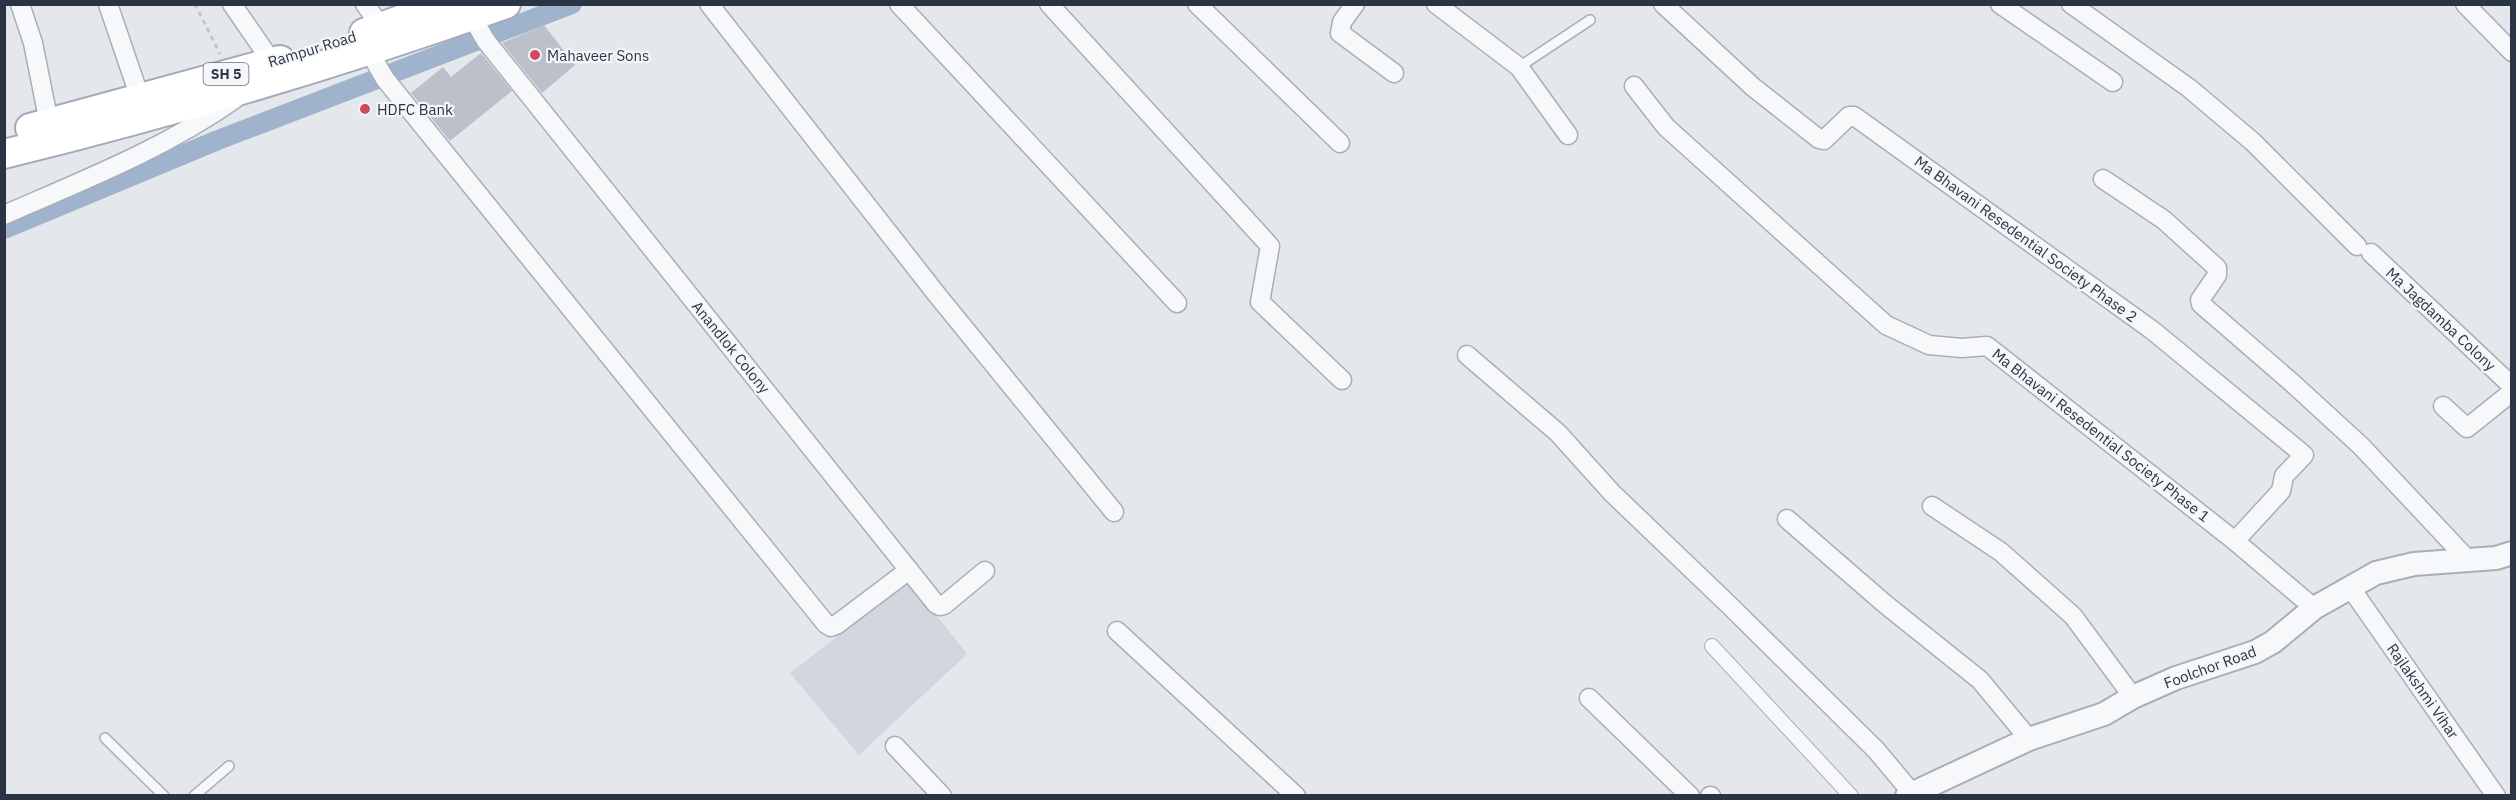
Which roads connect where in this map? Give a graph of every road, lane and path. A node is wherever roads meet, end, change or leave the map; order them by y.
1 (20, 4) edge
2 (108, 4) edge
3 (195, 4) edge
4 (232, 4) edge
5 (444, 4) edge
6 (506, 4) edge
7 (709, 4) edge
8 (898, 4) edge
9 (1049, 4) edge
10 (1197, 4) edge
11 (1355, 4) edge
12 (1436, 4) edge
13 (1663, 4) edge
14 (2000, 4) edge
15 (2071, 4) edge
16 (2465, 4) edge
17 (1590, 20) dead end
18 (480, 31) junction
19 (376, 47) edge
20 (2511, 52) edge
21 (272, 62) junction
22 (1519, 67) junction
23 (1394, 72) dead end
24 (239, 81) junction
25 (2113, 82) dead end
26 (1634, 86) dead end
27 (140, 98) junction
28 (49, 123) junction
29 (4, 135) edge
30 (1568, 135) dead end
31 (1340, 143) dead end
32 (4, 154) edge
33 (2103, 179) dead end
34 (4, 215) edge
35 (1177, 303) dead end
36 (1467, 355) dead end
37 (1342, 380) dead end
38 (2511, 386) edge
39 (2511, 392) edge
40 (2443, 406) dead end
41 (1932, 506) dead end
42 (1114, 512) dead end
43 (1787, 519) dead end
44 (2235, 541) junction
45 (2511, 553) edge
46 (2469, 561) junction
47 (909, 570) junction
48 (985, 572) dead end
49 (2350, 587) junction
50 (2314, 608) junction
51 (1116, 631) dead end
52 (1712, 646) dead end
53 (1588, 698) dead end
54 (2133, 698) junction
55 (105, 738) dead end
56 (2029, 739) junction
57 (895, 746) dead end
58 (230, 766) dead end
59 (1923, 792) edge
60 (164, 795) edge
61 (194, 795) edge
62 (942, 795) edge
63 (1296, 795) edge
64 (1690, 795) edge
65 (1851, 795) edge
66 (2496, 795) edge

1 - 28 street
2 - 27 street
3 - 24 path
4 - 21 street
5 - 19 main road, Rampur Road / SH 5
6 - 18 main road
7 - 42 street
8 - 35 street
9 - 37 street
10 - 31 street
11 - 23 street
12 - 22 street
13 - 44 street, Ma Bhavani Resedential Society Phase 2
14 - 25 street
15 - 38 street, Ma Jagdamba Colony
16 - 20 street
17 - 22 lane
18 - 19 main road
18 - 47 street, Anandlok Colony
19 - 21 main road, Rampur Road / SH 5
19 - 24 main road
19 - 47 street
21 - 24 main road, Rampur Road / SH 5
22 - 30 street
24 - 27 main road, Rampur Road / SH 5
24 - 32 main road
24 - 34 street
26 - 44 street, Ma Bhavani Resedential Society Phase 1
27 - 28 main road, Rampur Road / SH 5
28 - 29 main road, Rampur Road / SH 5
33 - 46 street
36 - 59 street
39 - 40 street
41 - 54 street
43 - 56 street
44 - 50 street, Ma Bhavani Resedential Society Phase 1
45 - 46 street, Foolchor Road
46 - 49 street, Foolchor Road
47 - 48 street, Anandlok Colony
49 - 50 street, Foolchor Road
49 - 66 street, Rajlakshmi Vihar
50 - 54 street, Foolchor Road
51 - 63 street
52 - 65 street
53 - 64 street
54 - 56 street, Foolchor Road
55 - 60 lane
56 - 59 street, Foolchor Road
57 - 62 street
58 - 61 lane

